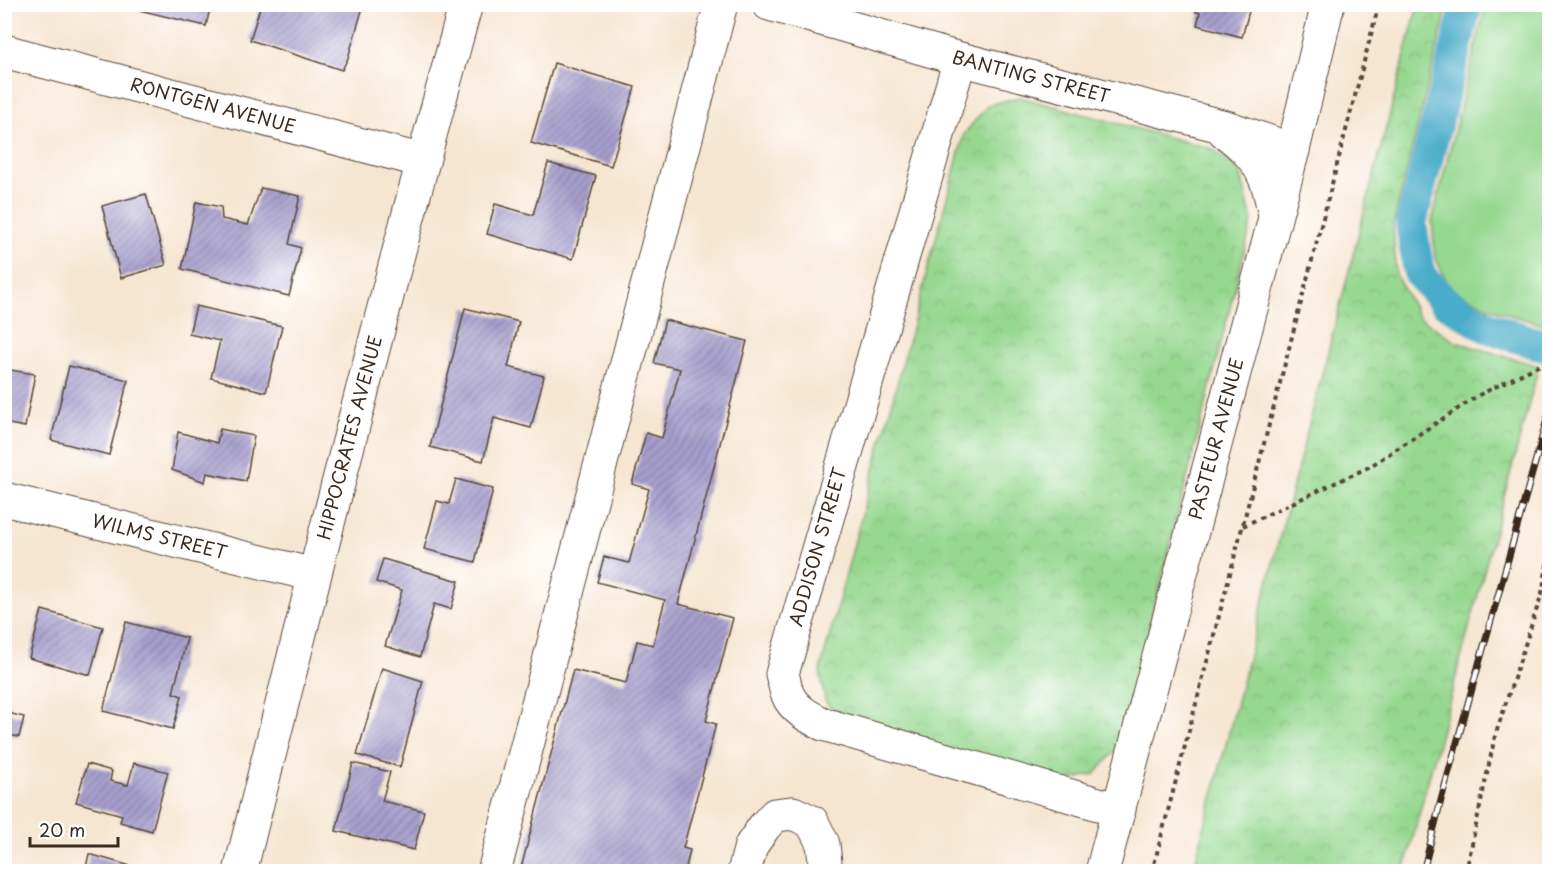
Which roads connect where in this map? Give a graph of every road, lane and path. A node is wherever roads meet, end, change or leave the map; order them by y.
1 (466, 4) edge
2 (722, 4) edge
3 (769, 4) edge
4 (1328, 4) edge
5 (1379, 4) edge
6 (4, 51) edge
7 (960, 59) junction
8 (1217, 125) junction
9 (1293, 150) junction
10 (423, 160) junction
11 (1275, 217) junction
12 (1550, 360) edge
13 (4, 499) edge
14 (1242, 526) junction
15 (1550, 549) edge
16 (314, 574) junction
17 (1119, 810) junction
18 (240, 872) edge
19 (494, 872) edge
20 (744, 872) edge
21 (826, 872) edge
22 (1102, 872) edge
23 (1152, 872) edge
24 (1466, 872) edge

1 - 10 street, HIPPOCRATES AVENUE
2 - 19 street
3 - 7 street, BANTING STREET
4 - 9 street, PASTEUR AVENUE
5 - 14 path
6 - 10 street, RONTGEN AVENUE
7 - 8 street, BANTING STREET
7 - 17 street, ADDISON STREET
8 - 9 street, BANTING STREET
8 - 11 street
9 - 11 street, PASTEUR AVENUE
10 - 16 street, HIPPOCRATES AVENUE
11 - 17 street, PASTEUR AVENUE
12 - 14 path
13 - 16 street, WILMS STREET
14 - 23 path
15 - 24 path
16 - 18 street, HIPPOCRATES AVENUE
17 - 22 street, PASTEUR AVENUE
20 - 21 street

